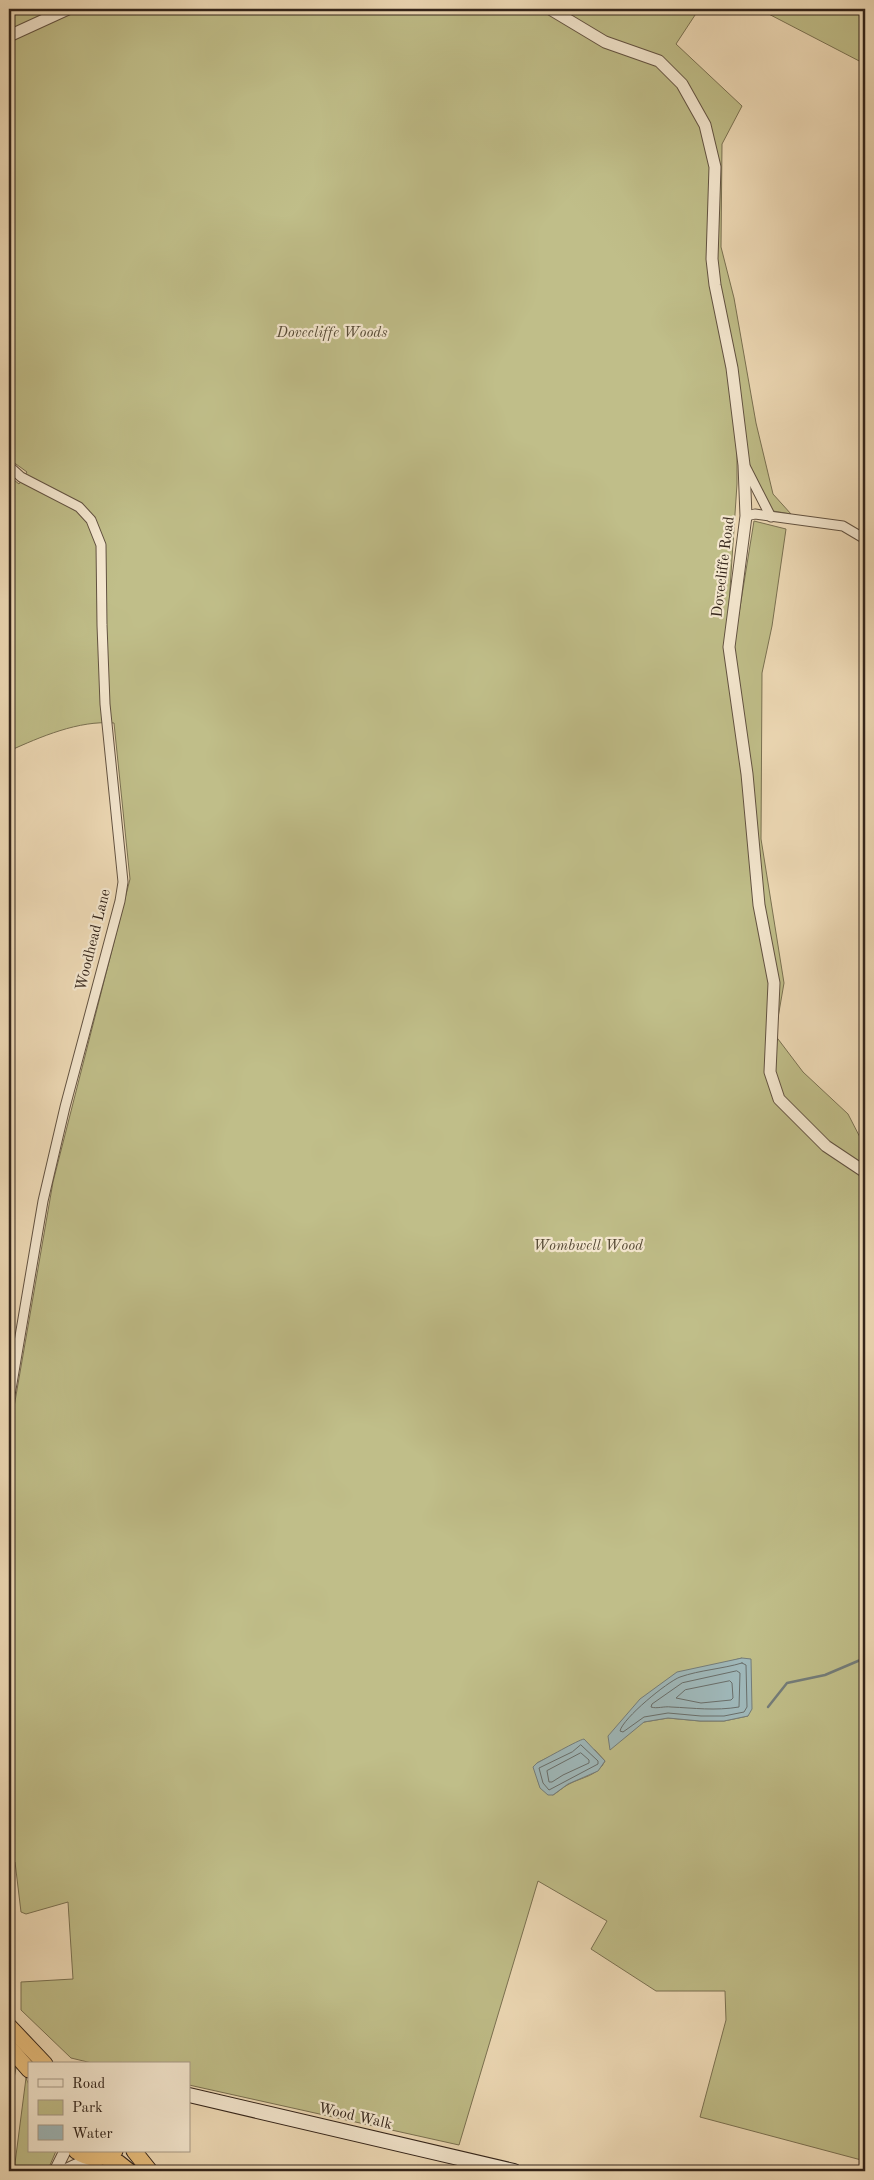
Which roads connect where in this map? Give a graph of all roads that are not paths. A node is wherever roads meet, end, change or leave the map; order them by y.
1 (68, 9) edge
2 (550, 9) edge
3 (9, 36) edge
4 (744, 465) junction
5 (9, 466) edge
6 (746, 516) junction
7 (771, 517) junction
8 (865, 539) edge
9 (865, 1172) edge
10 (9, 1401) edge
11 (9, 2026) edge
12 (9, 2046) edge
13 (43, 2062) edge
14 (28, 2069) edge
15 (190, 2095) edge
16 (65, 2152) edge
17 (78, 2152) edge
18 (135, 2152) edge
19 (106, 2155) edge
20 (55, 2171) edge
21 (63, 2171) edge
22 (129, 2171) edge
23 (150, 2171) edge
24 (514, 2171) edge

1 - 3 street
2 - 4 street, Dovecliffe Road
4 - 6 street, Dovecliffe Road
4 - 7 street
5 - 10 street, Woodhead Lane
6 - 7 street
6 - 9 street, Dovecliffe Road
7 - 8 street
11 - 13 highway
12 - 14 highway
15 - 24 main road, Wood Walk
16 - 20 street
17 - 19 highway
18 - 23 highway
19 - 21 street
19 - 22 highway

